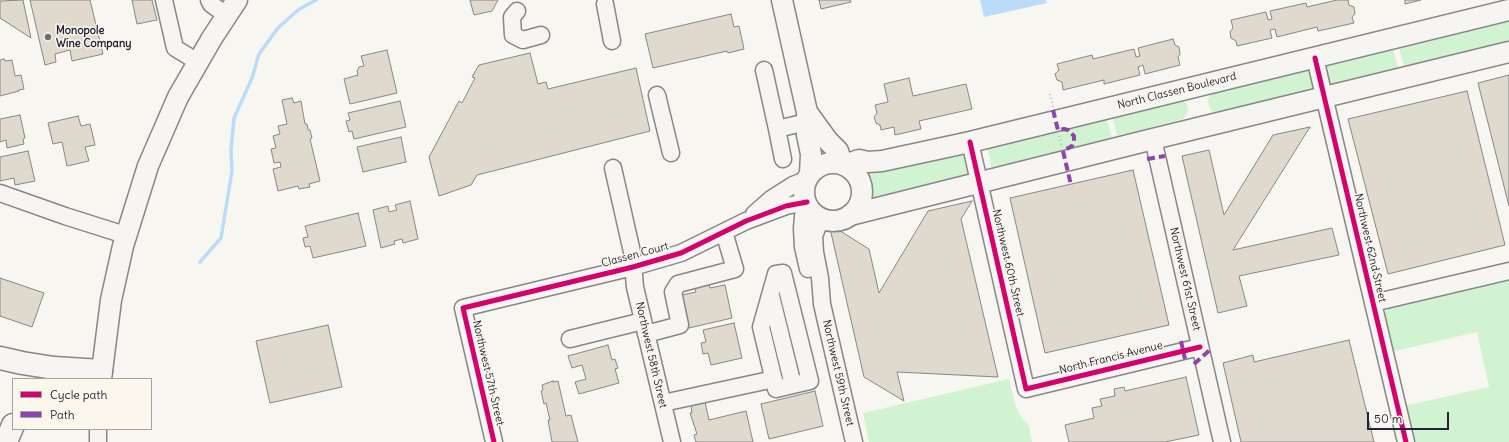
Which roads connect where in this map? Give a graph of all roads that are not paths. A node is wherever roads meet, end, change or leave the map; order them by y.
1 (164, 0) edge
2 (209, 0) edge
3 (782, 0) edge
4 (605, 4) dead end
5 (232, 8) edge
6 (517, 10) dead end
7 (1509, 10) edge
8 (541, 35) dead end
9 (612, 42) dead end
10 (1509, 52) edge
11 (1315, 58) junction
12 (198, 62) junction
13 (764, 70) dead end
14 (658, 95) dead end
15 (1325, 98) junction
16 (807, 117) junction
17 (777, 129) junction
18 (1153, 139) junction
19 (970, 142) junction
20 (671, 152) dead end
21 (784, 159) dead end
22 (843, 165) junction
23 (612, 168) dead end
24 (809, 176) junction
25 (980, 183) junction
26 (0, 193) edge
27 (807, 203) junction
28 (850, 215) junction
29 (824, 219) junction
30 (746, 221) junction
31 (724, 232) junction
32 (126, 235) junction
33 (634, 267) junction
34 (1509, 271) edge
35 (771, 294) junction
36 (1373, 303) junction
37 (822, 304) junction
38 (463, 308) joint
39 (645, 328) junction
40 (570, 339) dead end
41 (1200, 347) junction
42 (0, 358) edge
43 (101, 375) edge
44 (774, 379) junction
45 (793, 385) junction
46 (1026, 389) joint
47 (663, 403) junction
48 (12, 427) edge
49 (98, 430) edge
50 (6, 442) edge
51 (98, 442) edge
52 (494, 442) edge
53 (672, 442) edge
54 (854, 442) edge
55 (1222, 442) edge
56 (1406, 442) edge

1 - 12 street
2 - 5 street
3 - 16 main road
4 - 9 street
5 - 12 main road
6 - 8 street
7 - 11 main road, North Classen Boulevard
10 - 15 main road
11 - 15 street, Northwest 62nd Street
11 - 19 main road, North Classen Boulevard
12 - 32 main road
13 - 17 street
14 - 20 street
15 - 18 main road
15 - 36 street, Northwest 62nd Street
16 - 17 street
16 - 22 main road
16 - 24 main road
17 - 21 street
18 - 25 main road
18 - 41 street, Northwest 61st Street
19 - 22 main road, North Classen Boulevard
19 - 25 street, Northwest 60th Street
22 - 24 main road, North Classen Boulevard
22 - 28 main road
23 - 33 street, Northwest 58th Street
24 - 27 main road
24 - 30 street, Classen Court
25 - 28 main road
25 - 46 street, Northwest 60th Street
26 - 32 street
27 - 29 main road
27 - 30 street, Classen Court
27 - 37 street, Northwest 59th Street
28 - 29 main road
29 - 37 street, Northwest 59th Street
30 - 31 street, Classen Court
31 - 33 street, Classen Court
31 - 39 street
32 - 43 main road
33 - 38 street, Classen Court
33 - 39 street, Northwest 58th Street
34 - 36 street
35 - 44 street
35 - 45 street
35 - 45 street
36 - 56 street, Northwest 62nd Street
37 - 54 street, Northwest 59th Street
38 - 52 street, Northwest 57th Street
39 - 40 street
39 - 47 street, Northwest 58th Street
41 - 46 street, North Francis Avenue
41 - 55 street, Northwest 61st Street
42 - 43 highway
44 - 45 street
44 - 47 street
47 - 53 street, Northwest 58th Street
48 - 50 highway
49 - 51 street

